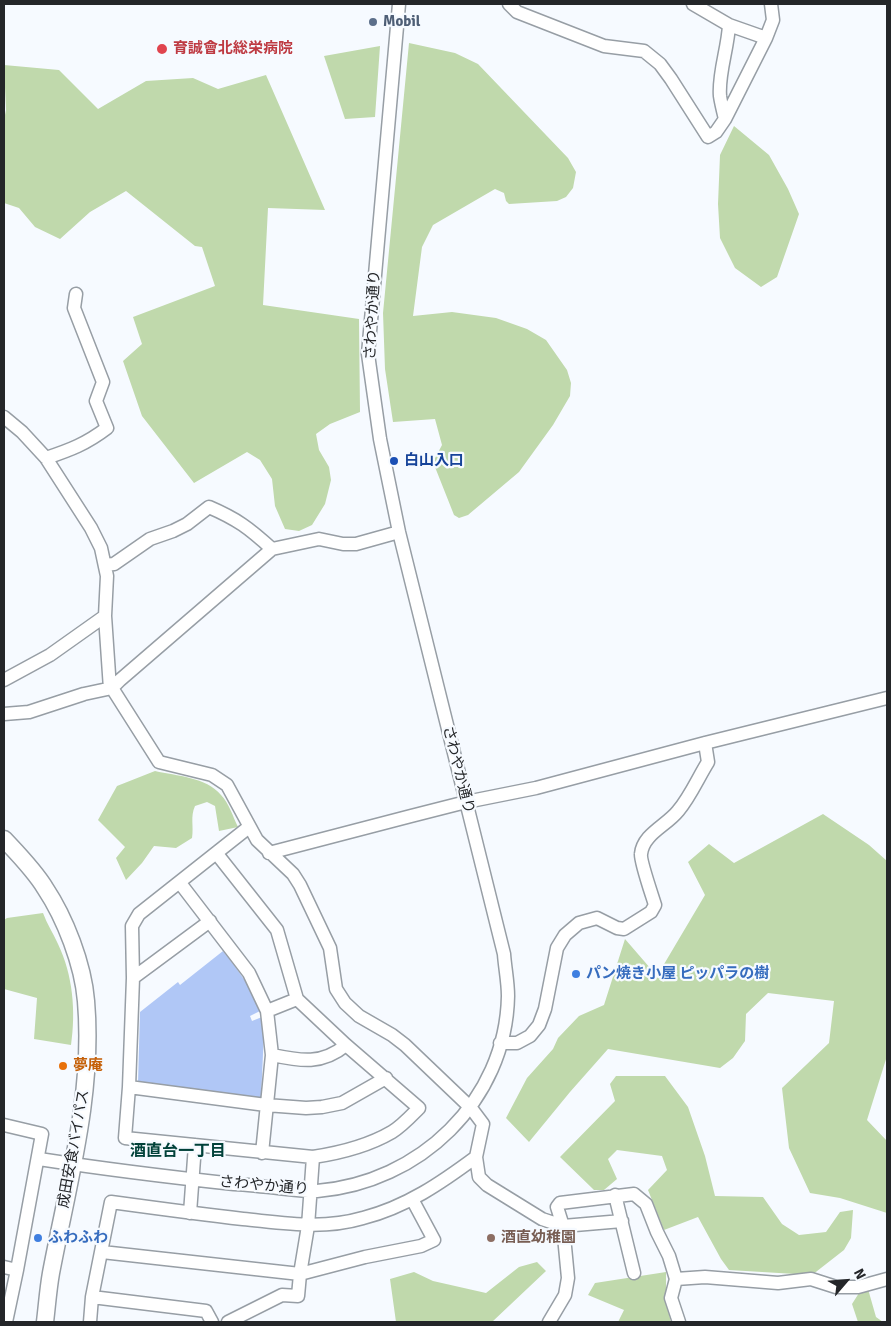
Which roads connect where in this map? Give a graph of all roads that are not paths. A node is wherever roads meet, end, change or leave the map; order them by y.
1 (399, 4) edge
2 (508, 4) edge
3 (693, 4) edge
4 (772, 4) edge
5 (729, 25) junction
6 (766, 38) junction
7 (725, 119) junction
8 (76, 294) dead end
9 (4, 417) edge
10 (46, 458) junction
11 (399, 532) junction
12 (272, 549) junction
13 (105, 565) junction
14 (105, 616) junction
15 (4, 680) edge
16 (111, 689) junction
17 (887, 698) edge
18 (4, 714) edge
19 (705, 743) junction
20 (466, 802) junction
21 (249, 827) junction
22 (7, 842) edge
23 (269, 853) junction
24 (217, 854) junction
25 (180, 883) junction
26 (210, 920) junction
27 (133, 978) junction
28 (297, 999) junction
29 (267, 1011) junction
30 (500, 1042) junction
31 (346, 1045) junction
32 (272, 1056) junction
33 (386, 1078) junction
34 (129, 1087) junction
35 (266, 1105) junction
36 (470, 1108) junction
37 (4, 1125) edge
38 (195, 1145) junction
39 (262, 1153) junction
40 (313, 1157) junction
41 (476, 1157) junction
42 (39, 1159) junction
43 (73, 1165) junction
44 (192, 1179) junction
45 (312, 1192) junction
46 (616, 1195) junction
47 (412, 1200) junction
48 (190, 1213) junction
49 (622, 1221) junction
50 (308, 1226) junction
51 (563, 1226) junction
52 (102, 1252) junction
53 (4, 1267) edge
54 (17, 1270) junction
55 (634, 1273) dead end
56 (300, 1274) junction
57 (676, 1279) junction
58 (887, 1279) edge
59 (92, 1297) junction
60 (6, 1322) edge
61 (45, 1322) edge
62 (90, 1322) edge
63 (212, 1322) edge
64 (228, 1322) edge
65 (549, 1322) edge
66 (679, 1322) edge

1 - 11 street, さわやか通り
2 - 7 street
3 - 5 street
4 - 6 street
5 - 6 street
5 - 7 street
6 - 7 street
8 - 10 street
9 - 10 street
10 - 13 street
11 - 12 street
11 - 20 street, さわやか通り
12 - 13 street
12 - 16 street
13 - 14 street
14 - 15 street
14 - 16 street
16 - 18 street
16 - 21 street
17 - 19 street
19 - 20 street
19 - 30 street
20 - 23 street
20 - 30 street, さわやか通り
21 - 23 street
21 - 24 street
22 - 43 main road, 成田安食バイパス
23 - 36 street
24 - 25 street
24 - 28 street
25 - 26 street
25 - 27 street
26 - 27 street
26 - 29 street
27 - 34 street
28 - 29 street
28 - 31 street
29 - 32 street
30 - 36 street, さわやか通り
31 - 32 street
31 - 33 street
32 - 35 street
33 - 35 street
33 - 40 street
34 - 35 street
34 - 38 street
35 - 39 street
36 - 41 street
36 - 45 street, さわやか通り
37 - 42 street
38 - 39 street
38 - 44 street
39 - 40 street
40 - 45 street
41 - 47 street
41 - 51 street
42 - 43 street, さわやか通り
42 - 54 street
43 - 44 street, さわやか通り
43 - 61 main road, 成田安食バイパス
44 - 45 street, さわやか通り
44 - 48 street
45 - 50 street
46 - 49 street
46 - 51 street
46 - 57 street
47 - 50 street
47 - 56 street
48 - 50 street
48 - 52 street
49 - 51 street
49 - 55 street
50 - 56 street
51 - 65 street
52 - 56 street
52 - 59 street
53 - 54 street
54 - 60 street
56 - 64 street
57 - 58 street
57 - 66 street
59 - 62 street
59 - 63 street

